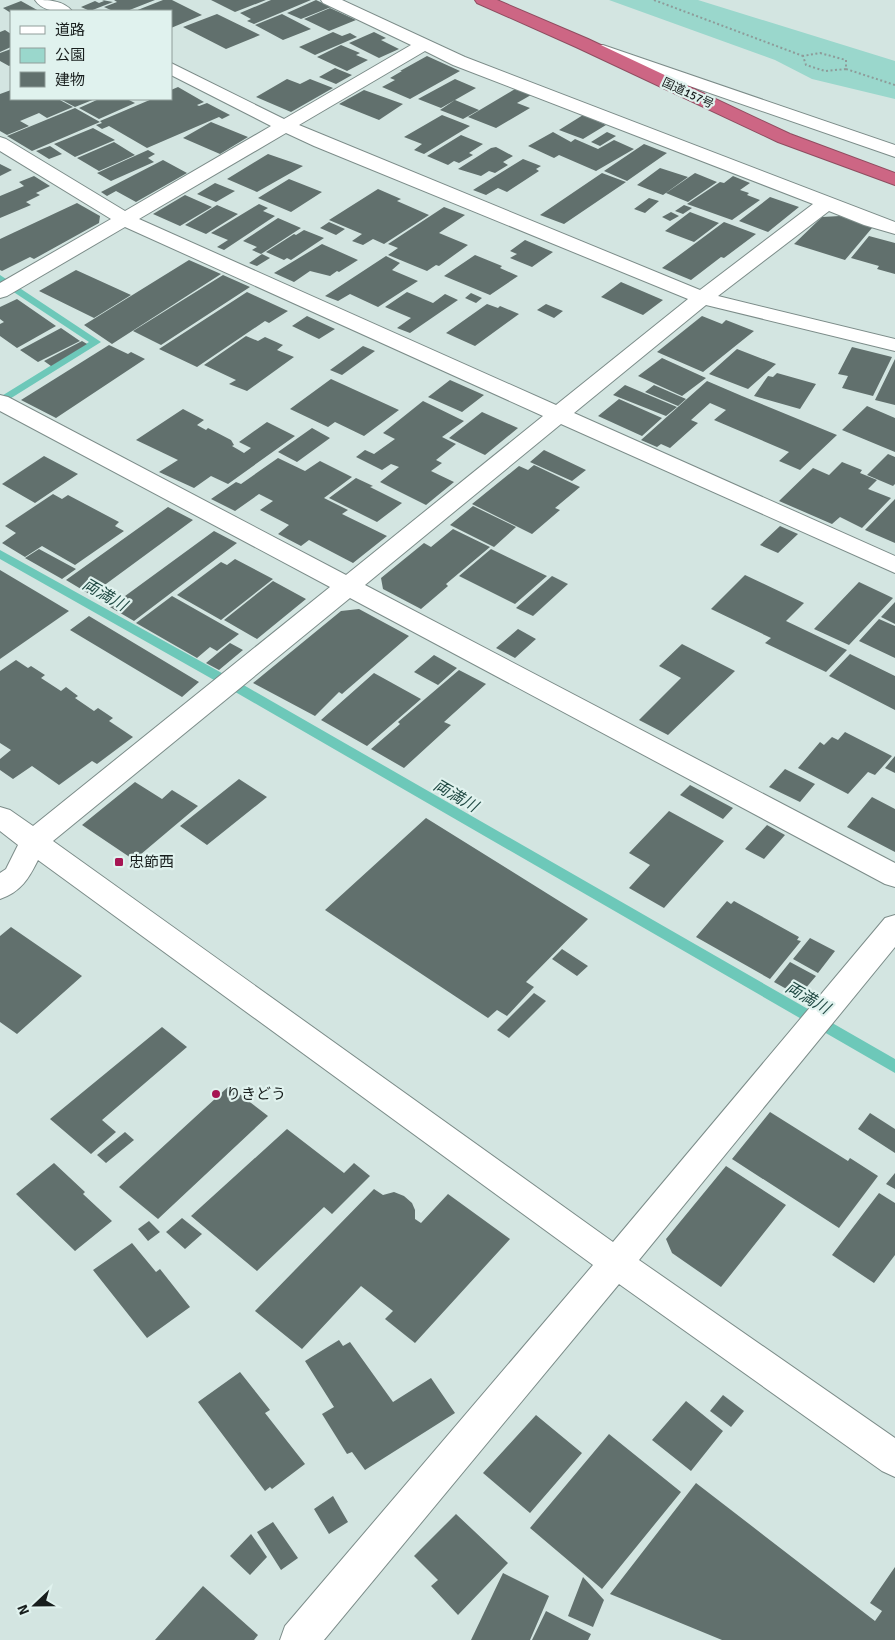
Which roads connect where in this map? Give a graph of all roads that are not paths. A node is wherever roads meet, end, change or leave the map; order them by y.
1 (43, 0) edge
2 (329, 0) edge
3 (364, 0) edge
4 (483, 0) edge
5 (62, 10) edge
6 (582, 44) junction
7 (423, 45) junction
8 (172, 69) edge
9 (285, 126) junction
10 (0, 143) edge
11 (895, 151) edge
12 (895, 178) edge
13 (827, 203) junction
14 (126, 220) junction
15 (895, 228) edge
16 (7, 288) edge
17 (702, 298) junction
18 (895, 345) edge
19 (4, 404) edge
20 (559, 415) junction
21 (895, 565) edge
22 (347, 588) junction
23 (0, 817) edge
24 (34, 841) junction
25 (895, 876) edge
26 (0, 888) edge
27 (895, 926) edge
28 (616, 1263) junction
29 (895, 1459) edge
30 (299, 1640) edge

1 - 5 street
2 - 7 street
3 - 7 street
4 - 6 highway, 国道157号
6 - 11 street
6 - 12 highway, 国道157号
7 - 9 street
7 - 13 street
8 - 9 street
9 - 14 street
9 - 17 street
10 - 14 street
13 - 15 street
13 - 17 street
14 - 16 street
14 - 20 street
17 - 18 street
17 - 20 street
19 - 22 street
20 - 21 street
20 - 22 street
22 - 24 street
22 - 25 street
23 - 24 street
24 - 26 street
24 - 28 street
27 - 28 street
28 - 29 street
28 - 30 street

